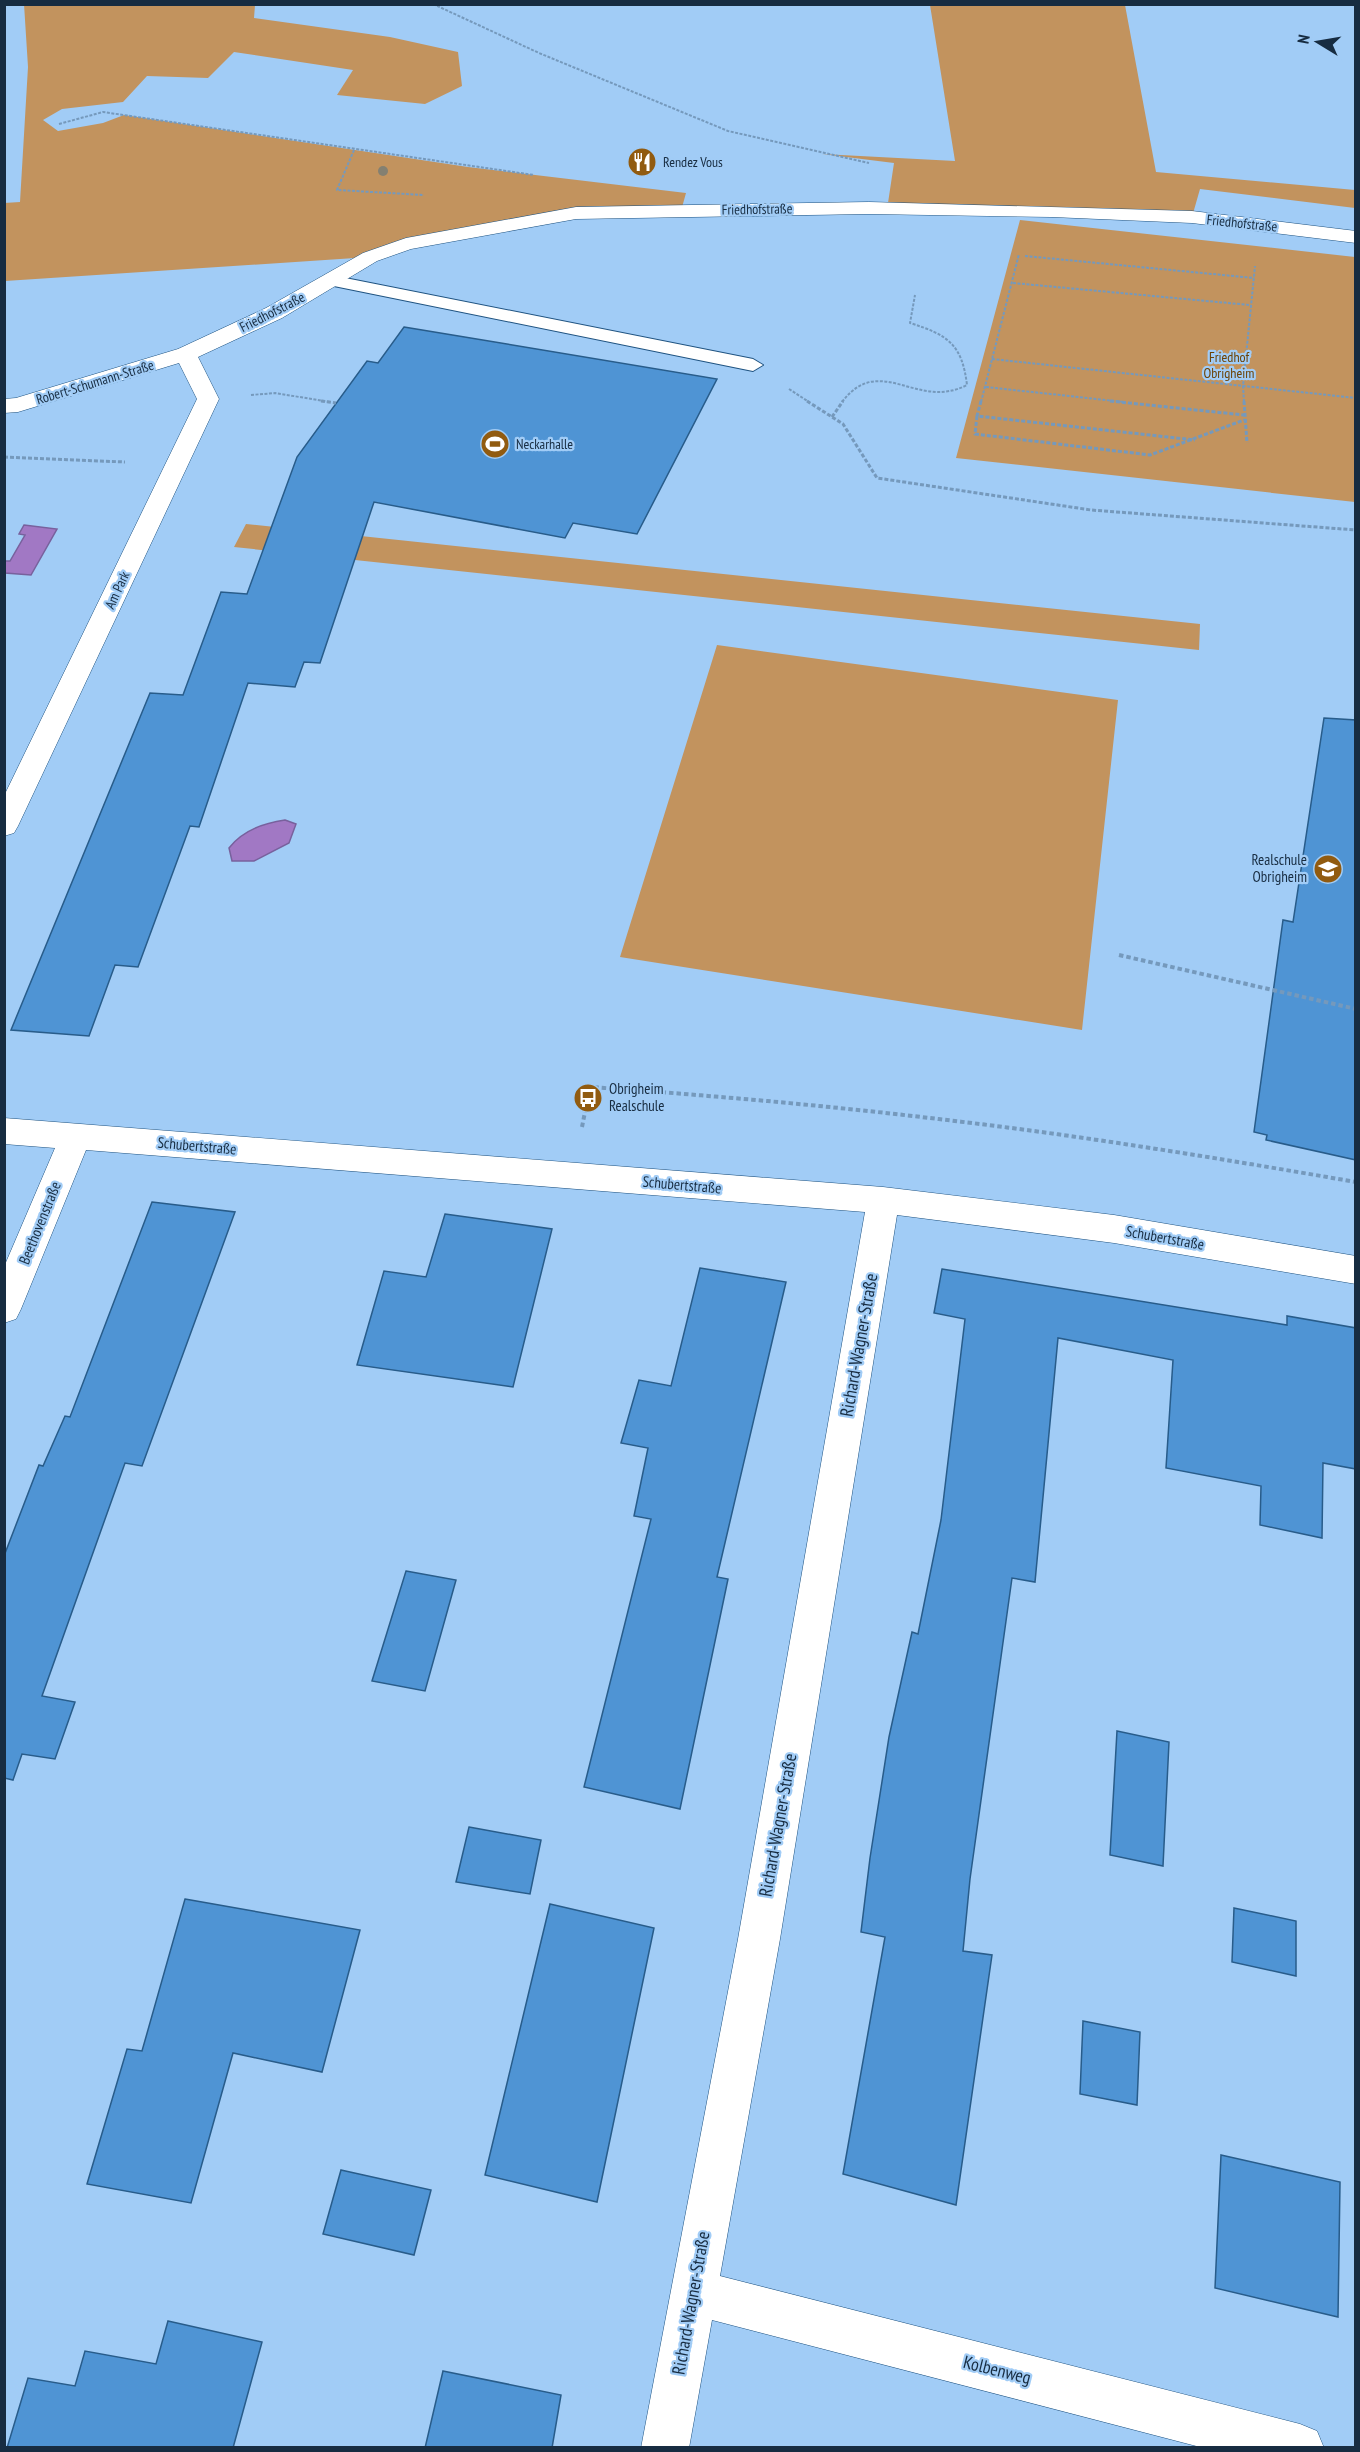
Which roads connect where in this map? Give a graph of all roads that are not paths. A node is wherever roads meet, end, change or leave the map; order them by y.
1 (1356, 237) edge
2 (330, 280) junction
3 (186, 354) junction
4 (753, 365) road end
5 (4, 406) edge
6 (4, 825) edge
7 (4, 1131) edge
8 (75, 1137) junction
9 (883, 1200) junction
10 (1356, 1270) edge
11 (4, 1309) edge
12 (693, 2292) junction
13 (665, 2448) edge
14 (1300, 2448) edge

1 - 2 street, Friedhofstraße
2 - 3 street, Friedhofstraße
2 - 4 lane
3 - 5 street, Robert-Schumann-Straße
3 - 6 street, Am Park
7 - 8 street, Schubertstraße
8 - 9 street, Schubertstraße
8 - 11 street, Beethovenstraße
9 - 10 street, Schubertstraße
9 - 12 street, Richard-Wagner-Straße
12 - 13 street, Richard-Wagner-Straße
12 - 14 street, Kolbenweg

